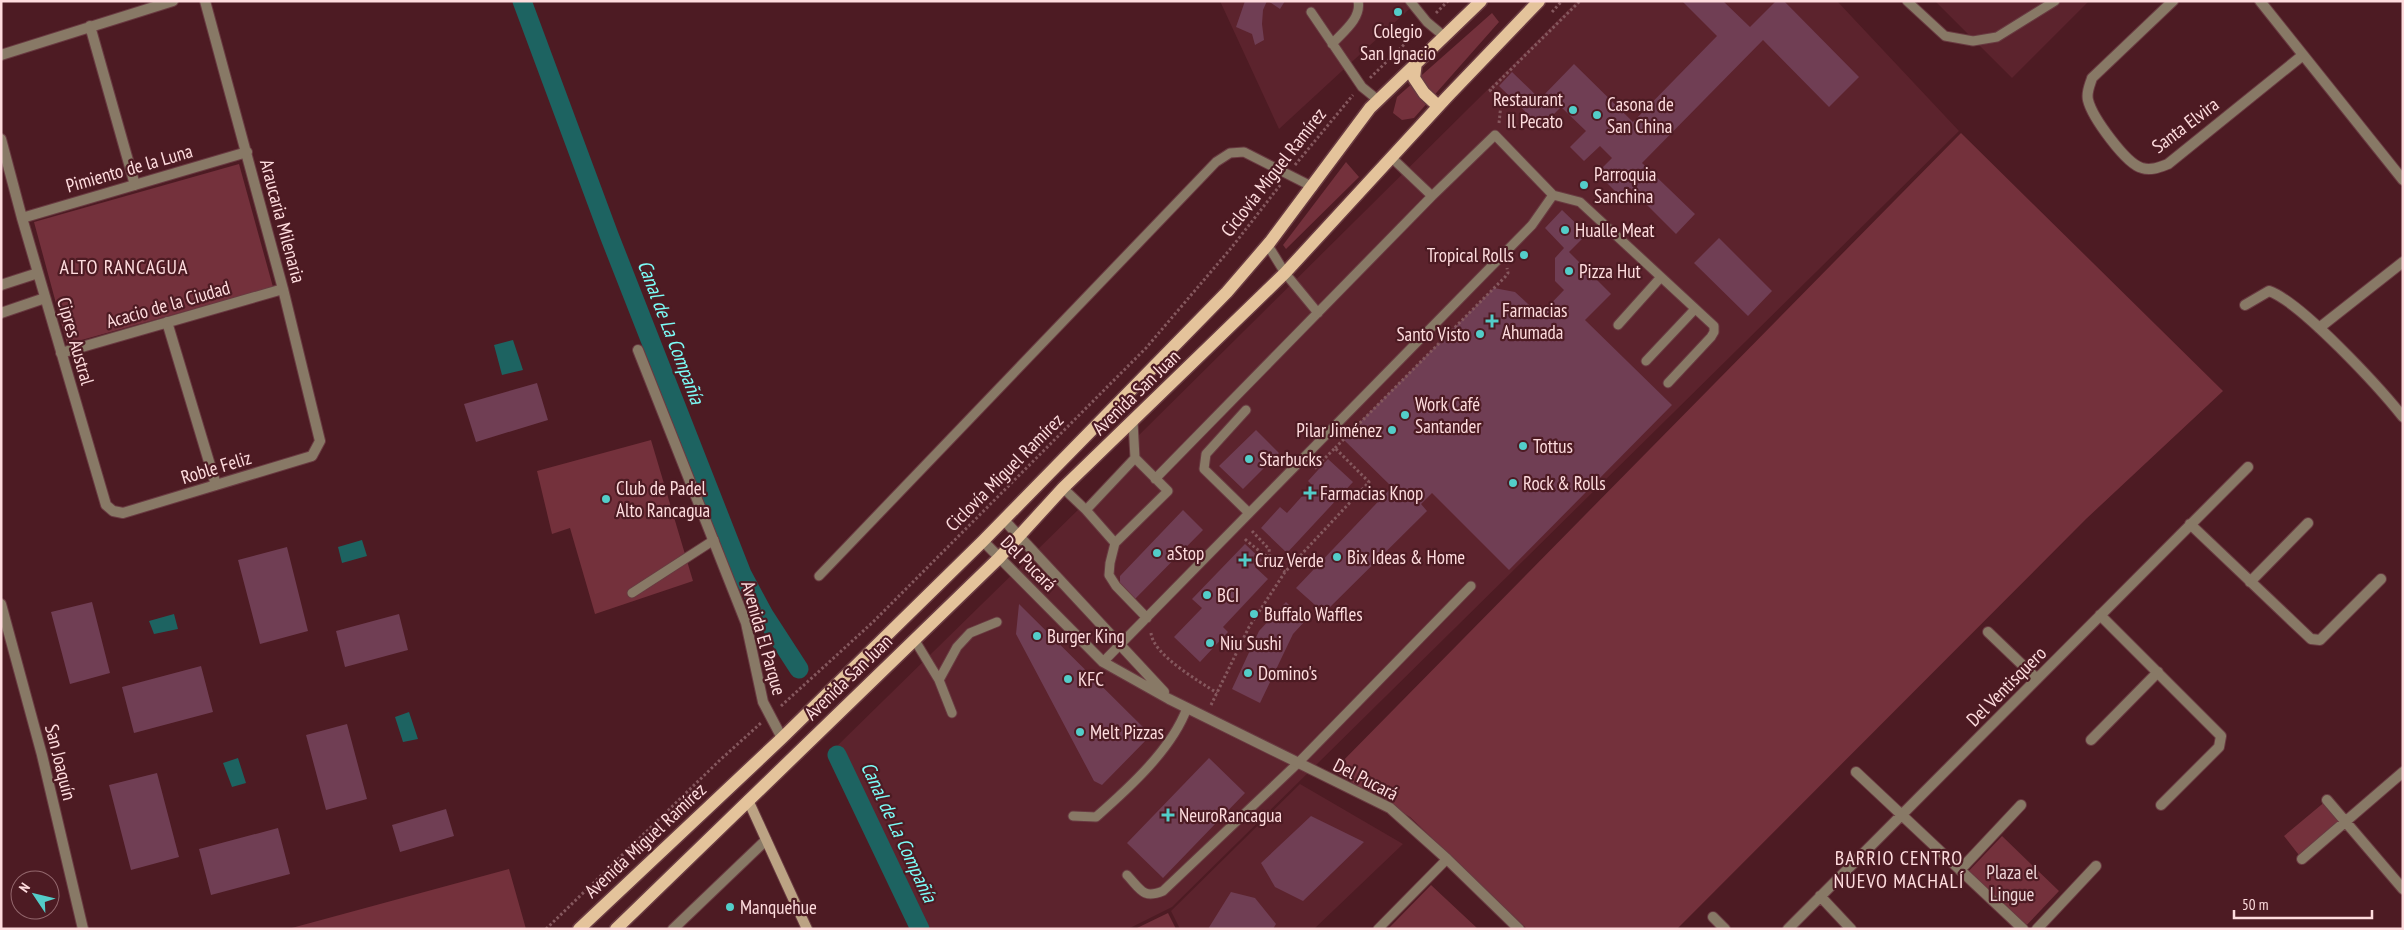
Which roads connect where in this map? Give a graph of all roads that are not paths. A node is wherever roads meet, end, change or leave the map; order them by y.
1 (173, 1) edge
2 (1358, 1) edge
3 (1410, 1) edge
4 (1481, 1) edge
5 (1539, 1) edge
6 (1907, 1) edge
7 (2055, 1) edge
8 (2173, 1) edge
9 (2260, 1) edge
10 (205, 2) edge
11 (1310, 12) dead end
12 (90, 26) junction
13 (1445, 37) junction
14 (1332, 44) junction
15 (1, 55) edge
16 (2303, 55) junction
17 (1416, 62) junction
18 (1378, 100) junction
19 (1438, 106) junction
20 (1, 139) edge
21 (247, 152) junction
22 (1392, 158) junction
23 (2403, 180) edge
24 (135, 185) junction
25 (1313, 187) junction
26 (1553, 195) junction
27 (1432, 196) junction
28 (22, 218) junction
29 (1270, 242) junction
30 (2403, 262) edge
31 (38, 273) junction
32 (1285, 273) junction
33 (1660, 278) junction
34 (1, 285) edge
35 (283, 289) junction
36 (45, 298) junction
37 (2246, 305) dead end
38 (1695, 309) junction
39 (1, 313) edge
40 (1318, 313) junction
41 (167, 322) junction
42 (1618, 325) dead end
43 (2318, 328) junction
44 (638, 350) dead end
45 (62, 353) junction
46 (1646, 361) dead end
47 (1668, 383) dead end
48 (1246, 410) dead end
49 (2403, 417) edge
50 (1133, 422) junction
51 (317, 450) joint
52 (1135, 458) junction
53 (2248, 467) dead end
54 (1155, 479) junction
55 (216, 485) junction
56 (1063, 488) junction
57 (1086, 510) junction
58 (123, 513) joint
59 (1249, 513) junction
60 (1004, 520) junction
61 (2308, 523) dead end
62 (2190, 524) junction
63 (1019, 536) junction
64 (714, 540) junction
65 (983, 541) junction
66 (1115, 543) junction
67 (999, 558) junction
68 (819, 576) dead end
69 (2381, 579) dead end
70 (2250, 582) junction
71 (1471, 586) dead end
72 (632, 593) dead end
73 (1, 604) edge
74 (2100, 615) junction
75 (1147, 618) junction
76 (997, 622) dead end
77 (1988, 632) dead end
78 (914, 639) junction
79 (1121, 645) junction
80 (1104, 662) junction
81 (2158, 672) junction
82 (2037, 678) junction
83 (939, 680) junction
84 (1169, 699) junction
85 (1187, 708) junction
86 (952, 713) dead end
87 (782, 738) junction
88 (2091, 740) dead end
89 (1298, 764) junction
90 (1856, 772) dead end
91 (2403, 772) edge
92 (738, 779) joint
93 (748, 800) junction
94 (2327, 800) dead end
95 (2161, 804) dead end
96 (2021, 805) dead end
97 (1072, 816) dead end
98 (1902, 816) junction
99 (2346, 823) junction
100 (766, 840) junction
101 (1447, 858) junction
102 (2302, 859) dead end
103 (2096, 866) dead end
104 (1960, 870) junction
105 (1126, 875) dead end
106 (2403, 889) edge
107 (1820, 896) junction
108 (1713, 917) dead end
109 (84, 929) edge
110 (579, 929) edge
111 (616, 929) edge
112 (673, 929) edge
113 (807, 929) edge
114 (1378, 929) edge
115 (1519, 929) edge
116 (1725, 929) edge
117 (1788, 929) edge
118 (1851, 929) edge
119 (2023, 929) edge
120 (2037, 929) edge

1 - 12 street
2 - 14 lane
3 - 13 lane
4 - 13 main road, Avenida San Juan
5 - 19 main road, Avenida San Juan
6 - 7 lane
8 - 16 street, Santa Elvira
9 - 16 street
10 - 21 street, Araucaria Milenaria
11 - 14 lane
12 - 15 street
12 - 24 street
13 - 17 main road, Avenida San Juan
14 - 18 lane
16 - 23 street
17 - 18 main road, Avenida San Juan
17 - 19 main road
18 - 25 main road, Avenida San Juan
19 - 22 main road, Avenida San Juan
20 - 28 street, Cipres Austral
21 - 24 street, Pimiento de la Luna
21 - 35 street, Araucaria Milenaria
22 - 27 lane
22 - 32 main road, Avenida San Juan
24 - 28 street, Pimiento de la Luna
25 - 29 main road, Avenida San Juan
25 - 68 lane
26 - 27 lane
26 - 33 lane
26 - 59 lane
27 - 40 lane
28 - 31 street, Cipres Austral
29 - 32 lane
29 - 60 main road, Avenida San Juan
30 - 43 street
31 - 34 street
31 - 36 street, Cipres Austral
32 - 40 lane
32 - 50 main road, Avenida San Juan
33 - 38 lane
33 - 42 lane
35 - 41 street, Acacio de la Ciudad
35 - 51 street, Araucaria Milenaria
36 - 39 street
36 - 45 street, Cipres Austral
37 - 43 street
38 - 46 lane
38 - 47 lane
40 - 54 lane
41 - 45 street, Acacio de la Ciudad
41 - 55 street
43 - 49 street
44 - 64 street, Avenida El Parque
45 - 58 street, Cipres Austral
48 - 59 lane
50 - 52 lane
50 - 56 main road, Avenida San Juan
51 - 55 street, Roble Feliz
52 - 54 lane
52 - 57 lane
53 - 62 street, Del Ventisquero
54 - 66 lane
55 - 58 street, Roble Feliz
56 - 57 lane
56 - 63 main road, Avenida San Juan
57 - 66 lane
59 - 75 lane
60 - 63 street, Del Pucará
60 - 65 main road, Avenida San Juan
61 - 70 street
62 - 70 street
62 - 74 street, Del Ventisquero
63 - 67 main road, Avenida San Juan
63 - 79 street, Del Pucará
64 - 72 lane
64 - 87 street, Avenida El Parque
65 - 67 street, Del Pucará
65 - 87 main road, Avenida San Juan
66 - 75 lane
67 - 78 main road, Avenida San Juan
67 - 80 street, Del Pucará
69 - 70 street
71 - 89 lane
73 - 109 street, San Joaquín
74 - 81 street
74 - 82 street, Del Ventisquero
75 - 79 lane
76 - 83 lane
77 - 82 street
78 - 83 lane
78 - 93 main road, Avenida San Juan
79 - 80 lane
79 - 84 street, Del Pucará
80 - 84 street, Del Pucará
81 - 88 street
81 - 95 street
82 - 98 street, Del Ventisquero
83 - 86 lane
84 - 85 street, Del Pucará
85 - 89 street, Del Pucará
85 - 97 lane
87 - 92 main road, Avenida San Juan
89 - 101 street, Del Pucará
89 - 105 lane
90 - 98 street
91 - 99 street
92 - 110 main road, Avenida Miguel Ramírez
93 - 100 street
93 - 111 main road
94 - 99 street
96 - 104 street
98 - 104 street
98 - 107 street, Del Ventisquero
99 - 102 street
99 - 106 street
100 - 112 street
100 - 113 street
101 - 114 lane
101 - 115 street, Del Pucará
103 - 120 street
104 - 119 street
107 - 117 street, Del Ventisquero
107 - 118 street
108 - 116 street

